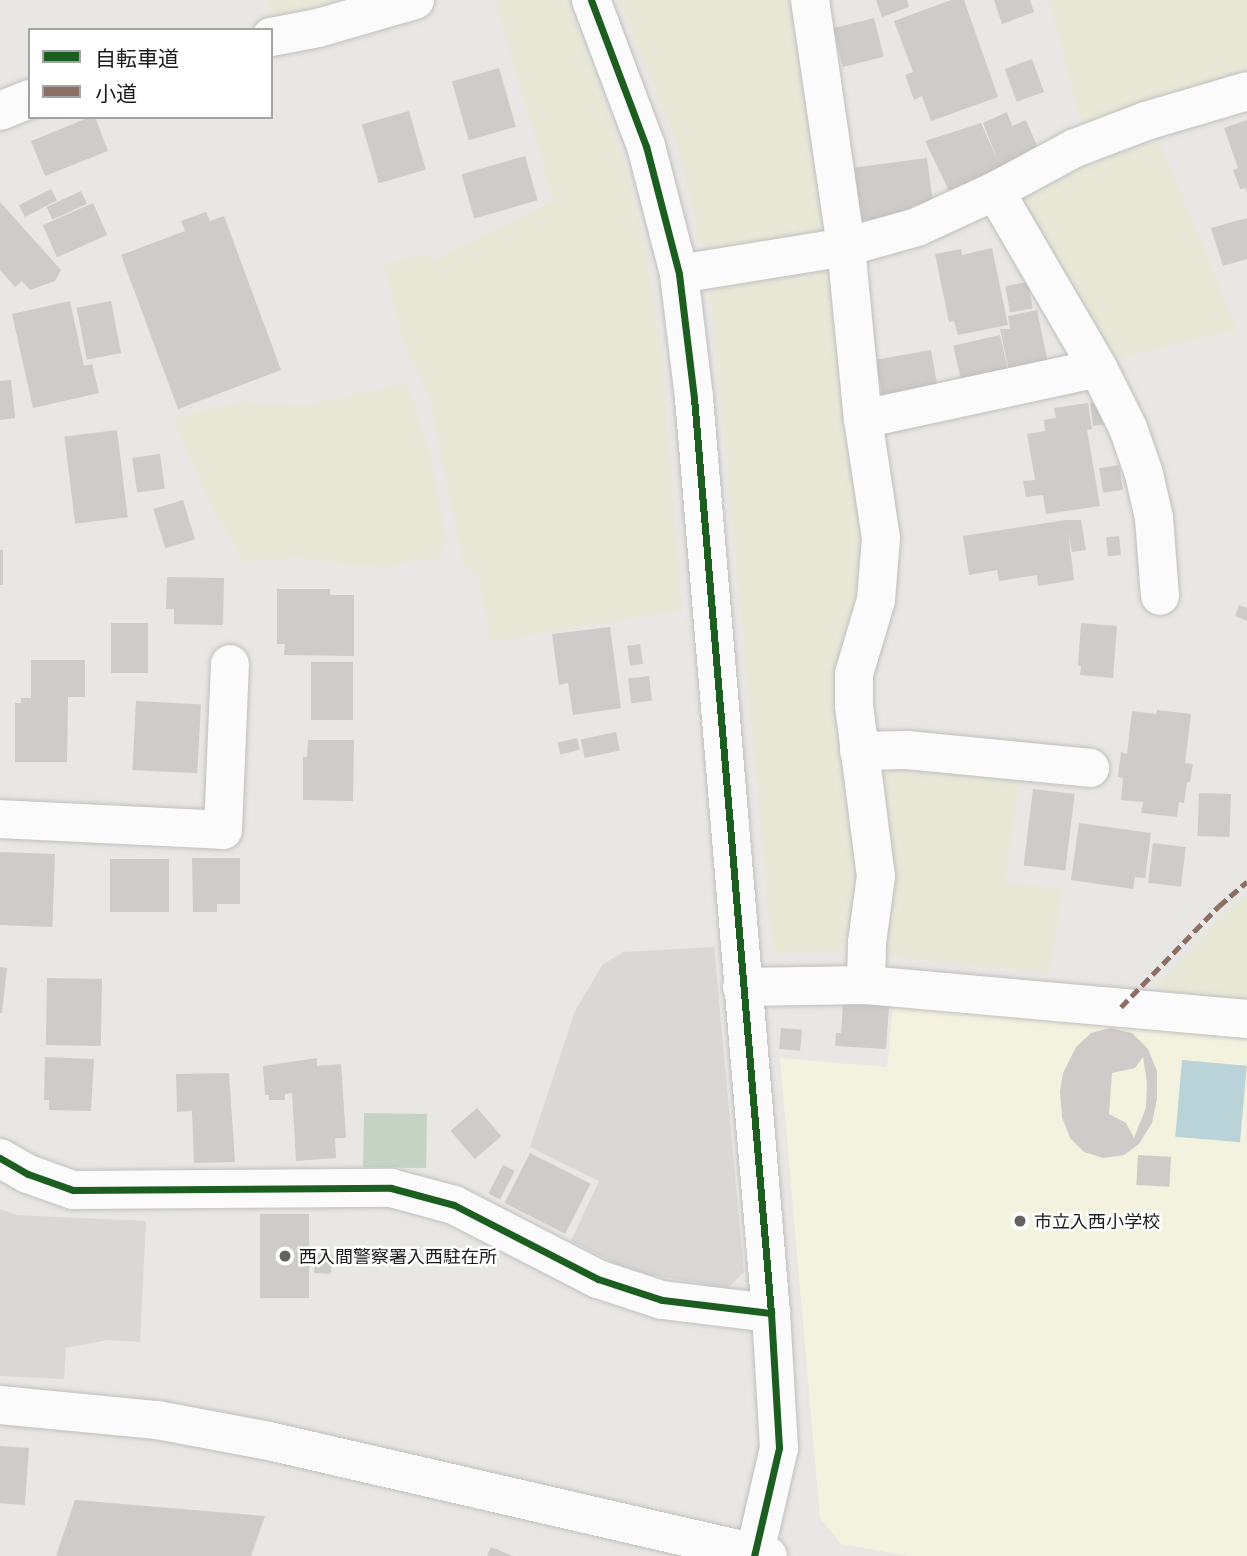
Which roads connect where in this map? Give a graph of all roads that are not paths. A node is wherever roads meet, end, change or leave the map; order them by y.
1 (415, 0) edge
2 (591, 0) edge
3 (810, 0) edge
4 (273, 37) edge
5 (1247, 91) edge
6 (28, 100) edge
7 (0, 111) edge
8 (995, 191) junction
9 (846, 247) junction
10 (680, 274) junction
11 (1098, 368) junction
12 (863, 419) junction
13 (1160, 596) dead end
14 (230, 664) dead end
15 (859, 751) junction
16 (1090, 768) dead end
17 (0, 819) edge
18 (866, 985) junction
19 (742, 987) junction
20 (1247, 1019) edge
21 (0, 1158) edge
22 (771, 1313) junction
23 (0, 1405) edge
24 (759, 1555) edge

1 - 4 street
2 - 10 street
3 - 9 street
5 - 8 street
6 - 7 street
8 - 9 street
8 - 11 street
9 - 10 street
9 - 12 street
10 - 19 street
11 - 12 street
11 - 13 street
12 - 15 street
14 - 17 street
15 - 16 street
15 - 18 street
18 - 19 street
18 - 20 street
19 - 22 street
21 - 22 street
22 - 24 street
23 - 24 street

